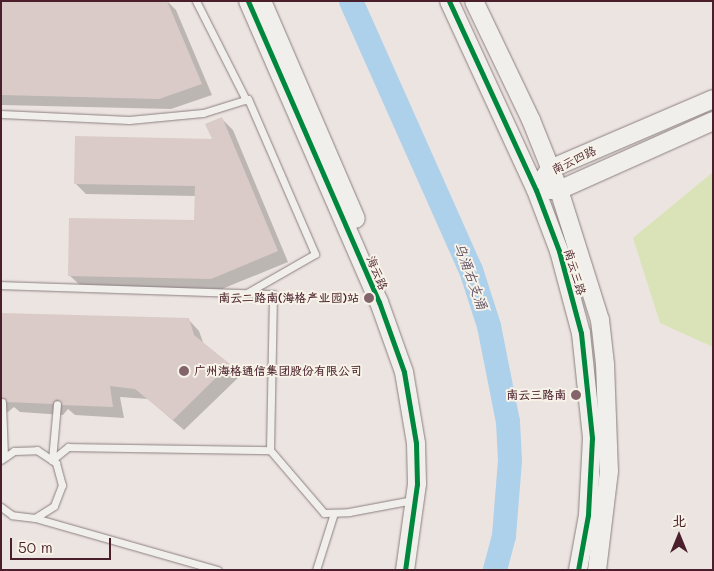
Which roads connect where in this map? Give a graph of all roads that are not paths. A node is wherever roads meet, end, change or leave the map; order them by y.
1 (196, 1) edge
2 (248, 1) edge
3 (262, 1) edge
4 (449, 1) edge
5 (474, 1) edge
6 (713, 99) edge
7 (246, 100) junction
8 (1, 114) edge
9 (713, 121) edge
10 (550, 170) junction
11 (536, 190) junction
12 (559, 190) junction
13 (1, 285) edge
14 (247, 293) junction
15 (2, 402) edge
16 (57, 404) dead end
17 (270, 450) junction
18 (2, 458) edge
19 (52, 460) junction
20 (416, 499) junction
21 (2, 508) edge
22 (334, 513) junction
23 (35, 518) junction
24 (218, 570) edge
25 (316, 570) edge
26 (406, 570) edge
27 (417, 570) edge
28 (578, 570) edge
29 (597, 570) edge

1 - 7 lane
2 - 20 street, 海云路
3 - 27 street, 海云路
4 - 11 street, 南云三路
5 - 10 street, 南云三路
6 - 10 street, 南云四路
7 - 8 lane
7 - 14 lane
9 - 12 street, 南云四路
10 - 11 street, 南云四路
10 - 12 street, 南云三路
11 - 12 street, 南云四路
11 - 28 street, 南云三路
12 - 29 street, 南云三路
13 - 14 lane
14 - 17 lane
15 - 18 lane
16 - 19 lane
17 - 19 lane
17 - 22 lane
18 - 19 lane
19 - 23 lane
20 - 22 lane
20 - 26 street, 海云路
21 - 23 lane
22 - 25 lane
23 - 24 lane

